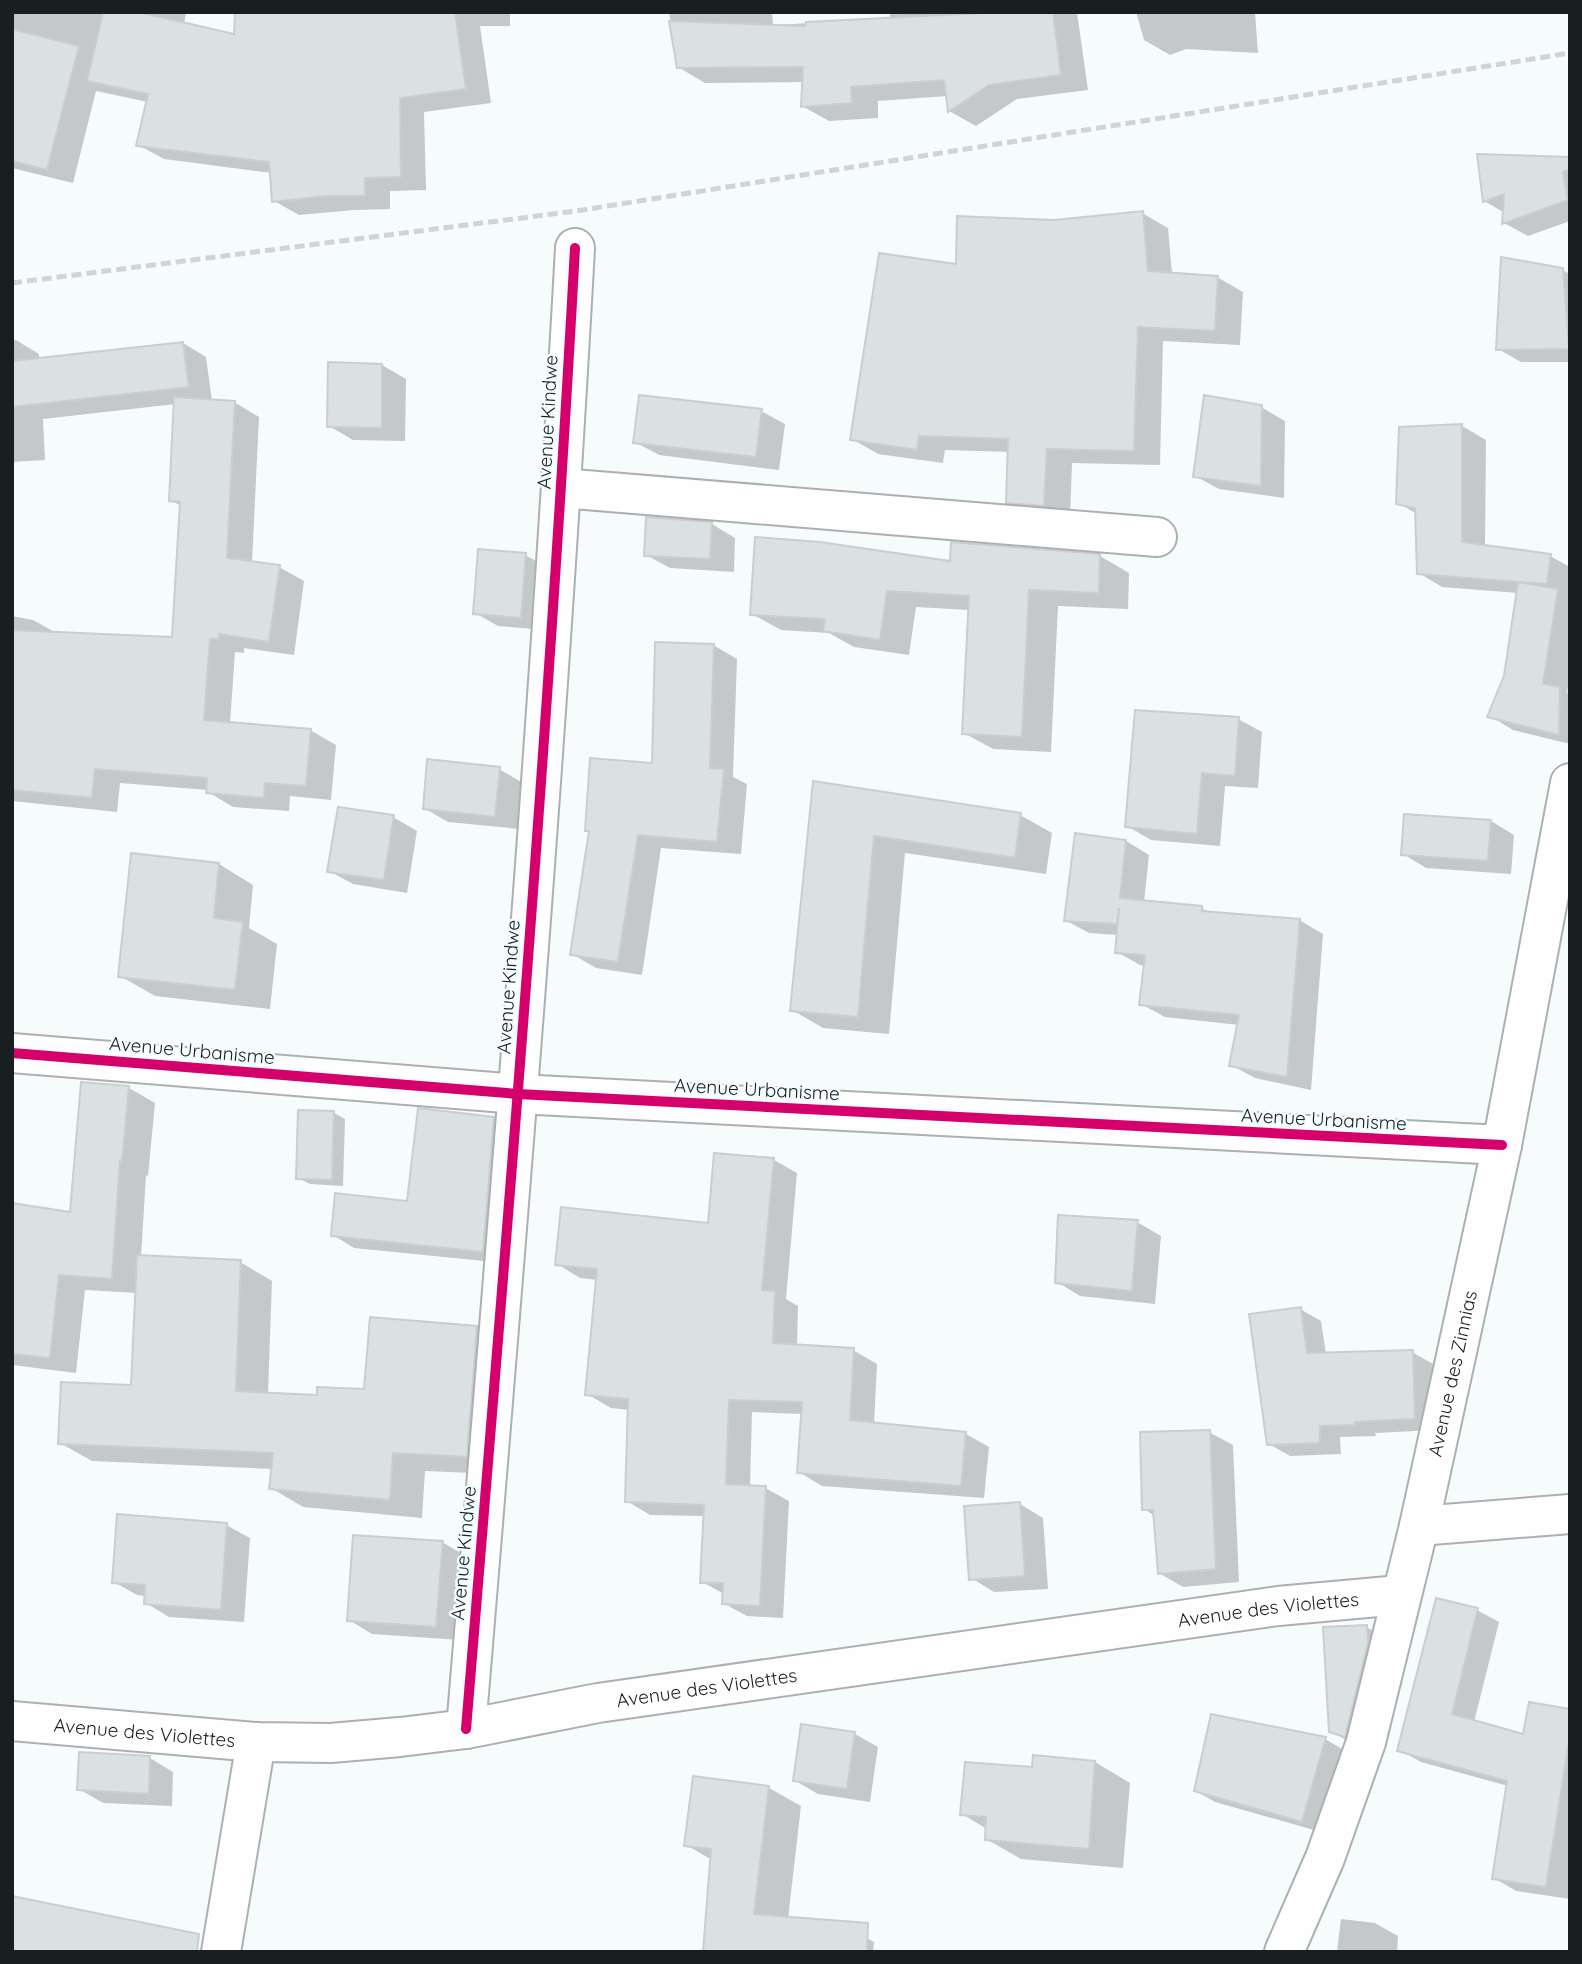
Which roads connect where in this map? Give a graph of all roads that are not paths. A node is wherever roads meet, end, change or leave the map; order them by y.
1 (575, 248) dead end
2 (561, 488) junction
3 (1157, 537) dead end
4 (1570, 783) edge
5 (12, 1053) edge
6 (517, 1094) junction
7 (1502, 1145) junction
8 (1570, 1514) edge
9 (1419, 1526) junction
10 (1400, 1595) junction
11 (12, 1721) edge
12 (466, 1729) junction
13 (256, 1742) junction
14 (221, 1952) edge
15 (1284, 1952) edge

1 - 2 street, Avenue Kindwe
2 - 3 street
2 - 6 street, Avenue Kindwe
4 - 7 street, Avenue des Zinnias
5 - 6 street, Avenue Urbanisme
6 - 7 street, Avenue Urbanisme
6 - 12 street, Avenue Kindwe
7 - 9 street, Avenue des Zinnias
8 - 9 street
9 - 10 street, Avenue des Zinnias
10 - 12 street, Avenue des Violettes
10 - 15 street, Avenue des Zinnias
11 - 13 street, Avenue des Violettes
12 - 13 street, Avenue des Violettes
13 - 14 street

